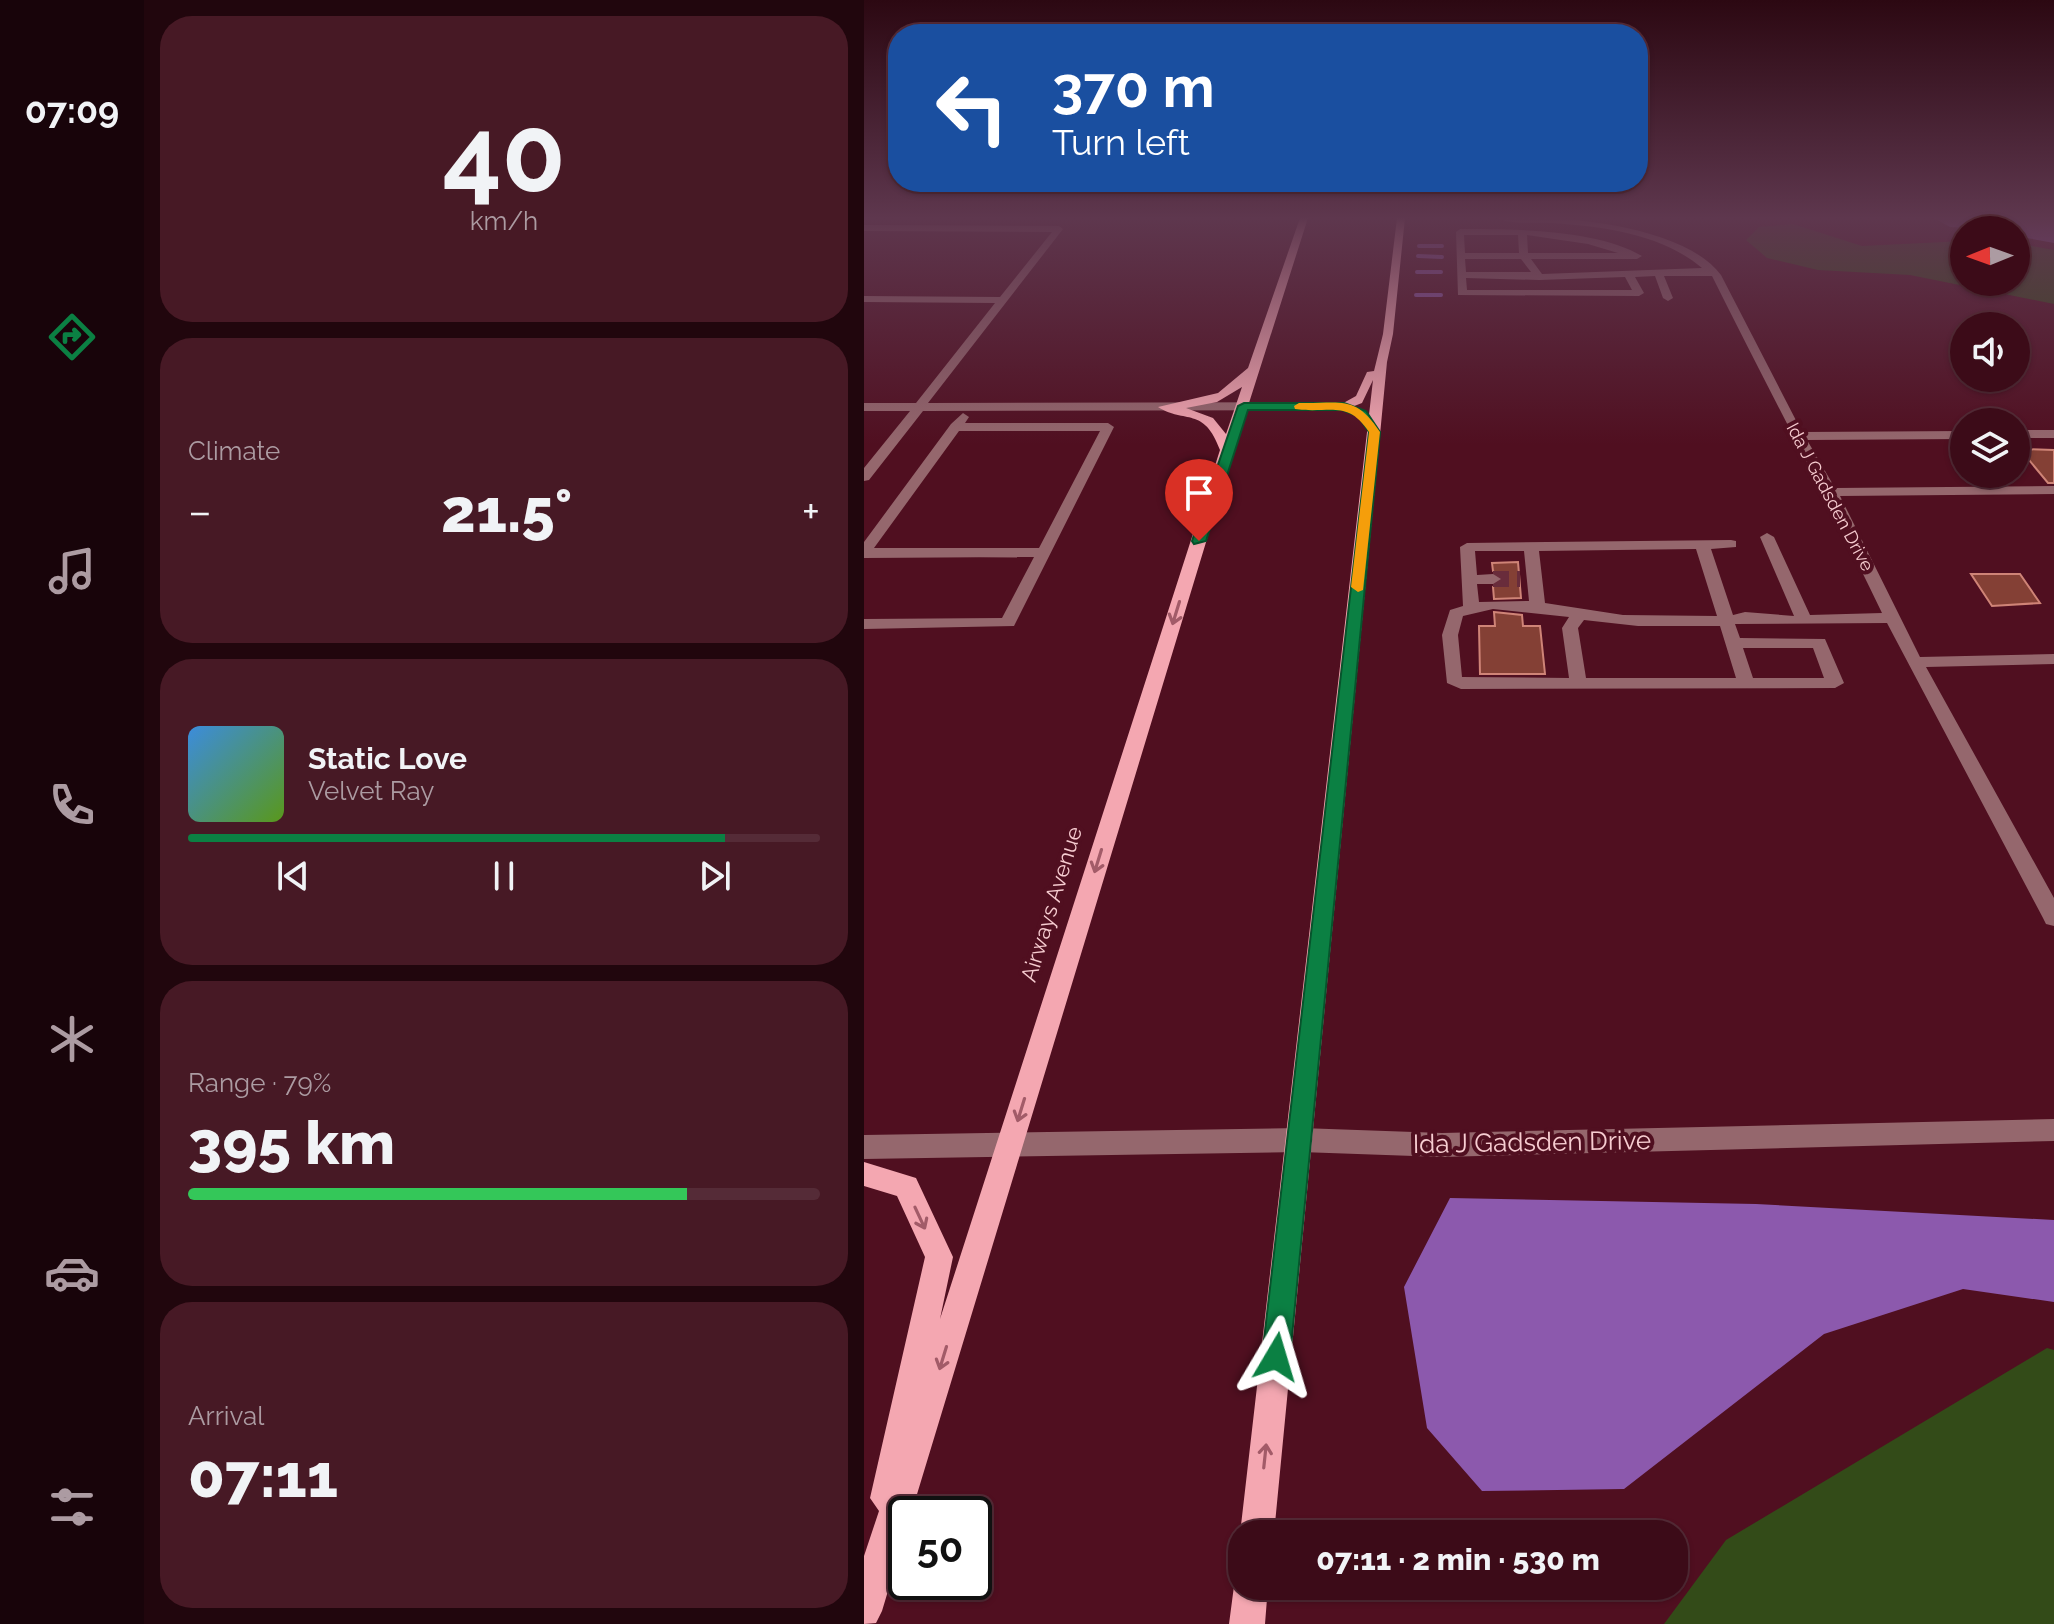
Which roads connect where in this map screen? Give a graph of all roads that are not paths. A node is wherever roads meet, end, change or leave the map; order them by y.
1 (1008, 294) edge
2 (1279, 294) edge
3 (1393, 294) edge
4 (1666, 294) edge
5 (1725, 294) edge
6 (1668, 298) dead end
7 (864, 299) edge
8 (1003, 300) junction
9 (1381, 362) junction
10 (1254, 368) junction
11 (1244, 406) junction
12 (1344, 406) junction
13 (864, 407) edge
14 (921, 407) junction
15 (970, 407) junction
16 (1164, 407) junction
17 (955, 427) junction
18 (1375, 432) junction
19 (2030, 434) edge
20 (2054, 434) edge
21 (1950, 435) edge
22 (1798, 436) junction
23 (1227, 450) junction
24 (864, 477) edge
25 (2006, 490) joint
26 (2054, 490) edge
27 (1831, 492) junction
28 (1767, 537) dead end
29 (1702, 544) junction
30 (1731, 544) dead end
31 (1531, 546) junction
32 (864, 552) edge
33 (1044, 552) junction
34 (1493, 579) tunnel mouth
35 (1469, 580) junction
36 (1537, 606) junction
37 (1471, 607) junction
38 (1580, 613) junction
39 (1892, 618) junction
40 (1804, 620) junction
41 (1730, 621) junction
42 (864, 624) edge
43 (1734, 643) junction
44 (2054, 659) edge
45 (1914, 662) junction
46 (1578, 683) junction
47 (1746, 683) junction
48 (2054, 918) edge
49 (2054, 1130) edge
50 (1301, 1140) junction
51 (1009, 1146) junction
52 (864, 1147) edge
53 (864, 1174) edge
54 (1259, 1520) edge
55 (1250, 1600) edge
56 (864, 1609) edge
57 (1247, 1624) edge

1 - 8 street
2 - 10 main road, Airways Avenue
3 - 9 main road
4 - 6 street
5 - 22 street, Ida J Gadsden Drive
7 - 8 street
8 - 14 street
9 - 12 main road
9 - 18 main road
10 - 11 main road, Airways Avenue
10 - 16 main road
11 - 12 street
11 - 16 street
11 - 23 main road, Airways Avenue
12 - 18 main road
13 - 14 street
14 - 15 street
14 - 24 street
15 - 16 street
15 - 17 street
16 - 23 main road
17 - 32 street
17 - 33 street
18 - 50 main road
19 - 20 street
21 - 22 street
22 - 27 street, Ida J Gadsden Drive
23 -> 51 main road, Airways Avenue
25 - 26 street
25 - 27 street
27 - 39 street, Ida J Gadsden Drive
28 - 40 street
29 - 30 street
29 - 31 street
29 - 41 street
31 - 35 street
31 - 36 street
32 - 33 street
33 - 42 street
34 - 35 street
35 - 37 street
36 - 37 street
36 - 38 street
37 - 46 street
38 - 41 street
38 - 46 street
39 - 40 street
39 - 45 street, Ida J Gadsden Drive
40 - 41 street
41 - 43 street
43 - 47 street
43 - 47 street
44 - 45 street
45 - 48 street, Ida J Gadsden Drive
46 - 47 street
49 - 50 street, Ida J Gadsden Drive
50 - 51 street, Ida J Gadsden Drive
54 -> 50 main road
51 - 52 street, Ida J Gadsden Drive
51 -> 56 main road, Airways Avenue
53 -> 56 main road
55 - 57 main road

